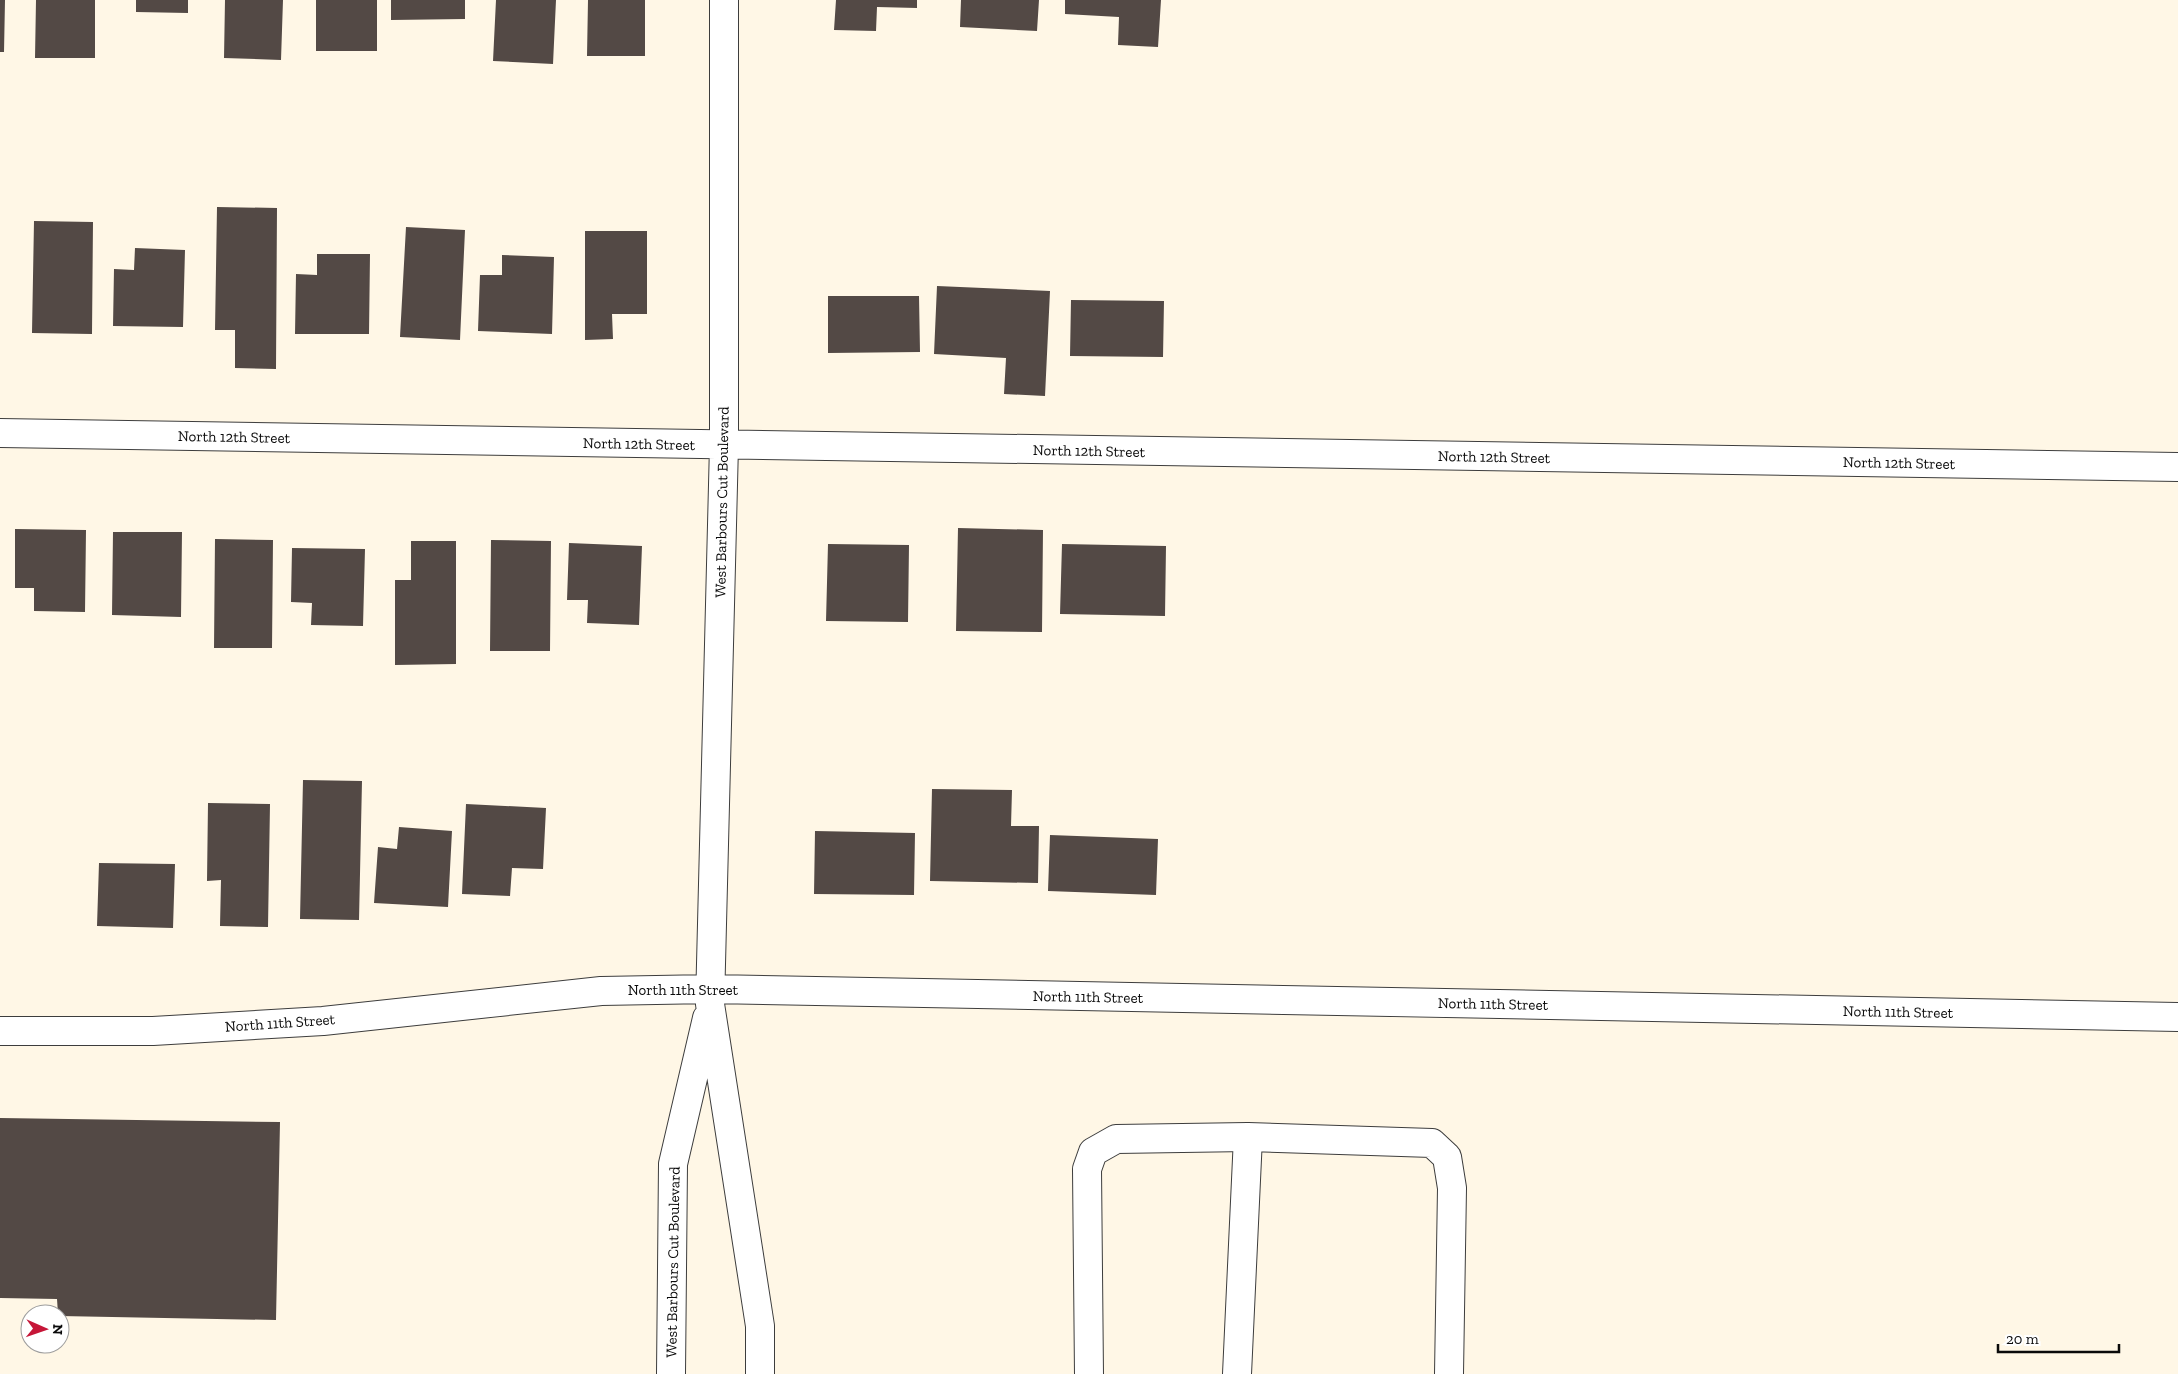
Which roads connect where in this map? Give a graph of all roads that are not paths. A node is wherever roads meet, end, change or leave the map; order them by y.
1 (724, 0) edge
2 (0, 433) edge
3 (724, 445) junction
4 (2178, 467) edge
5 (711, 997) junction
6 (2178, 1017) edge
7 (0, 1031) edge
8 (1248, 1137) junction
9 (671, 1374) edge
10 (760, 1374) edge
11 (1089, 1374) edge
12 (1237, 1374) edge
13 (1449, 1374) edge

1 - 3 street, West Barbours Cut Boulevard
2 - 3 street, North 12th Street
3 - 4 street, North 12th Street
3 - 5 street, West Barbours Cut Boulevard
5 - 6 street, North 11th Street
5 - 7 street, North 11th Street
5 - 9 street, West Barbours Cut Boulevard
5 - 10 street, West Barbours Cut Boulevard
8 - 11 street
8 - 12 street
8 - 13 street

